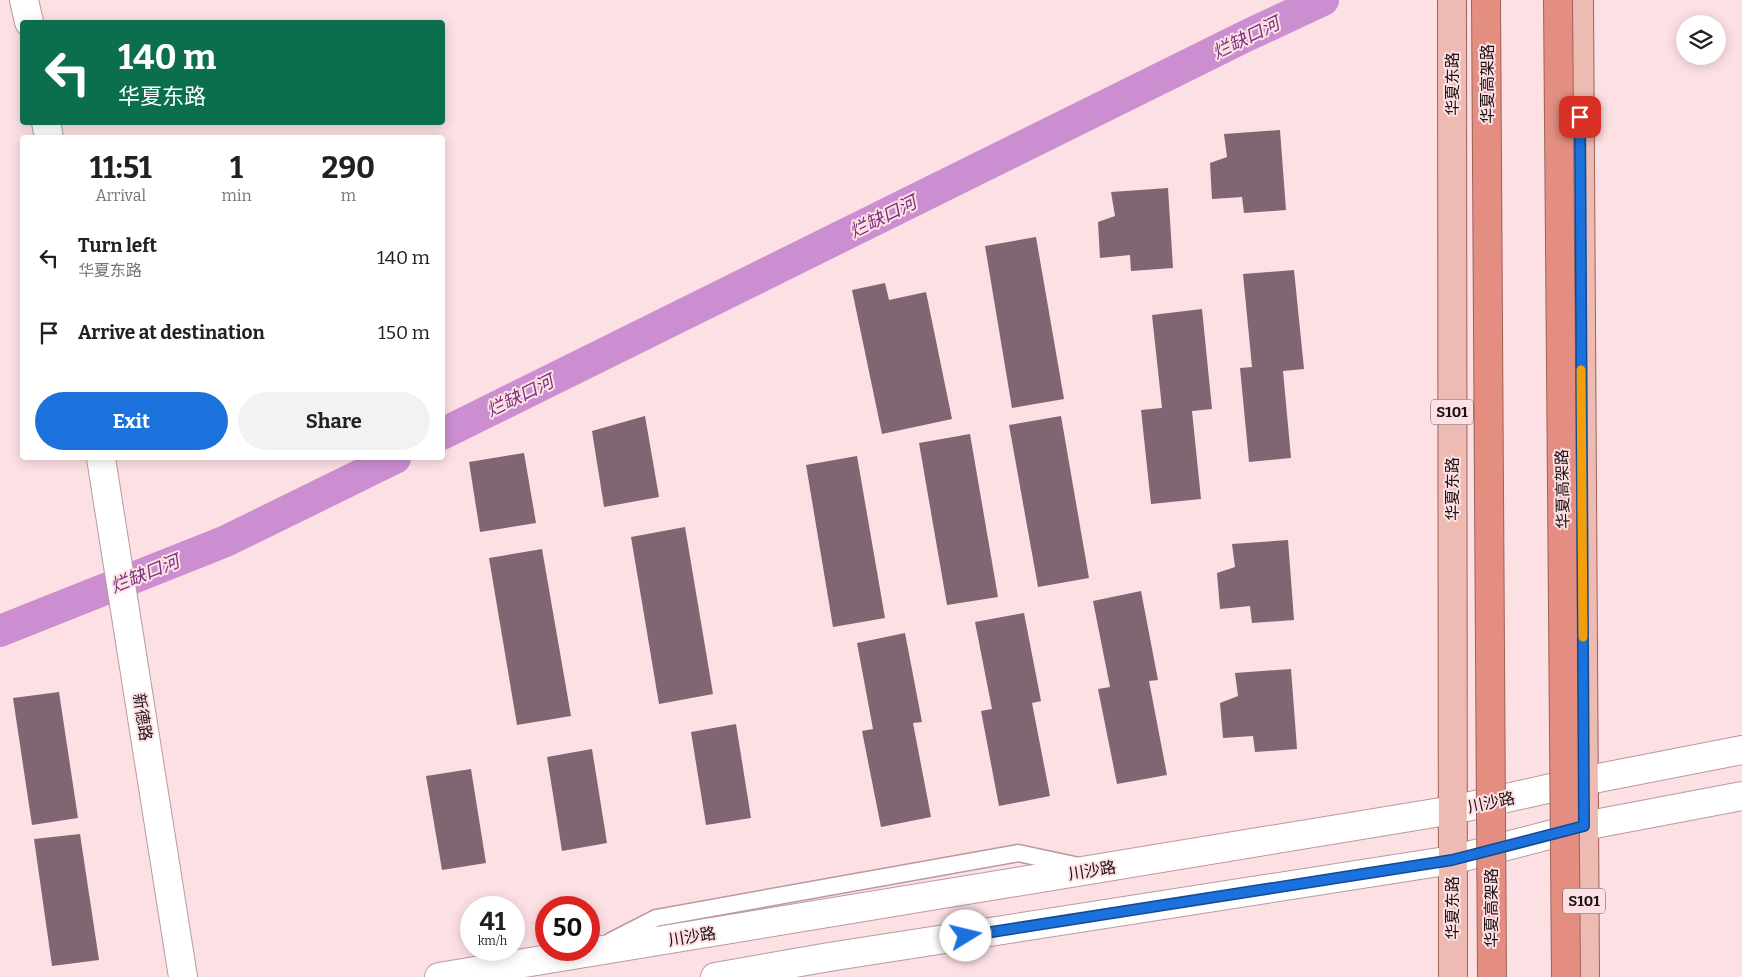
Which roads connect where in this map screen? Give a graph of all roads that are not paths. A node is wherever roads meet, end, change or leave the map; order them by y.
1 (24, 0) edge
2 (1486, 0) edge
3 (1558, 0) edge
4 (1579, 0) edge
5 (1452, 7) edge
6 (29, 20) edge
7 (101, 460) edge
8 (1742, 750) edge
9 (1584, 781) junction
10 (1742, 796) edge
11 (1452, 810) junction
12 (1584, 826) junction
13 (1452, 860) junction
14 (183, 977) edge
15 (439, 977) edge
16 (715, 977) edge
17 (1452, 977) edge
18 (1492, 977) edge
19 (1566, 977) edge
20 (1585, 977) edge

1 - 6 main road
2 - 18 highway, 华夏高架路, bridge
3 - 19 highway, 华夏高架路, bridge
4 - 9 main road, S101
5 - 11 main road, 华夏东路 / S101
7 - 14 main road, 新德路
8 - 9 main road, 川沙路
9 - 11 main road, 川沙路
9 - 12 main road, S101
10 - 12 main road
11 - 13 main road, 华夏东路 / S101
11 - 15 main road, 川沙路
12 - 13 main road
12 - 20 main road, S101
13 - 16 main road
13 - 17 main road, 华夏东路 / S101

